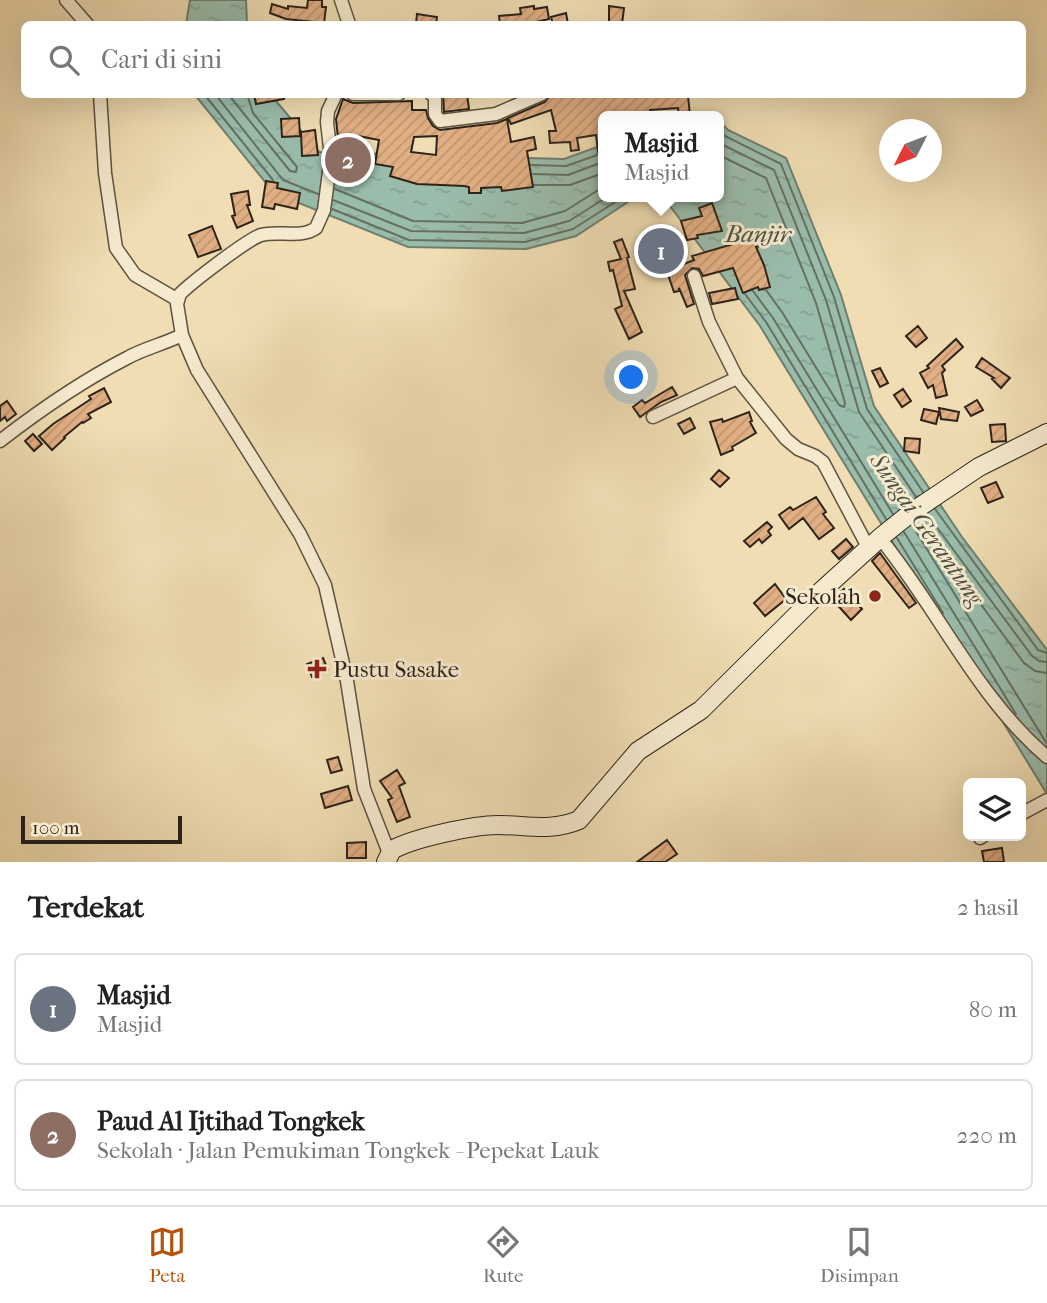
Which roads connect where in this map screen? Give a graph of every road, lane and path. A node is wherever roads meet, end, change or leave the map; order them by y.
1 (66, 0) edge
2 (341, 0) edge
3 (84, 21) edge
4 (348, 21) edge
5 (100, 98) edge
6 (334, 98) edge
7 (435, 98) edge
8 (533, 98) edge
9 (694, 276) dead end
10 (178, 300) junction
11 (182, 335) junction
12 (737, 378) junction
13 (653, 417) dead end
14 (1047, 433) edge
15 (0, 441) edge
16 (877, 541) junction
17 (1042, 752) edge
18 (1047, 765) edge
19 (1047, 800) edge
20 (1026, 811) edge
21 (388, 858) edge

1 - 3 street
2 - 4 street
5 - 10 street
6 - 10 street
7 - 8 street
9 - 12 street
10 - 11 street
11 - 15 street
11 - 21 street
12 - 13 street
12 - 16 street
14 - 16 street
16 - 17 street
16 - 21 street
17 - 18 street
19 - 20 street

